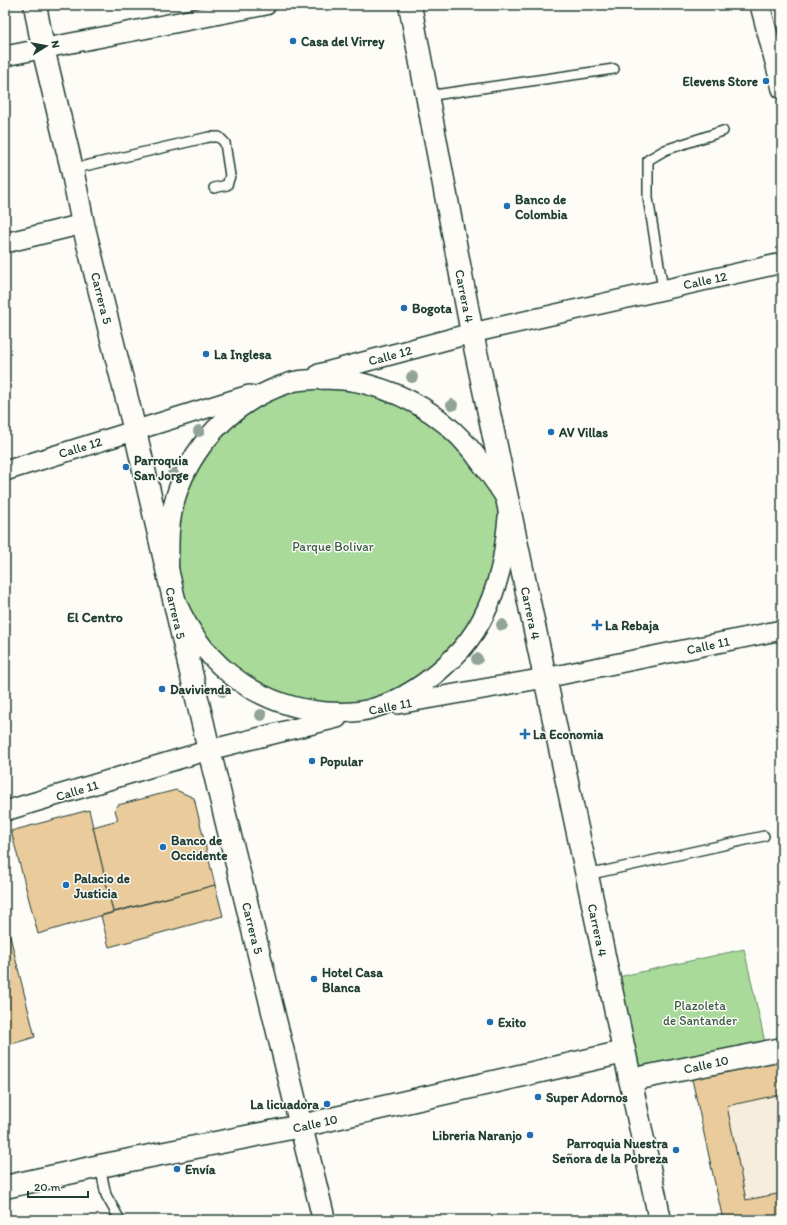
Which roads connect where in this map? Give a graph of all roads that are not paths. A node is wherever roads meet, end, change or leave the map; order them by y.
1 (35, 5) edge
2 (266, 5) edge
3 (410, 5) edge
4 (760, 5) edge
5 (43, 48) junction
6 (5, 56) edge
7 (614, 69) dead end
8 (782, 89) edge
9 (427, 96) junction
10 (723, 131) dead end
11 (72, 169) junction
12 (214, 188) dead end
13 (83, 224) junction
14 (5, 243) edge
15 (782, 263) edge
16 (663, 289) junction
17 (472, 332) junction
18 (291, 382) junction
19 (134, 431) junction
20 (5, 470) edge
21 (508, 504) junction
22 (170, 586) junction
23 (782, 630) edge
24 (545, 678) junction
25 (371, 709) junction
26 (209, 750) junction
27 (5, 811) edge
28 (764, 836) dead end
29 (587, 875) junction
30 (782, 1049) edge
31 (624, 1052) junction
32 (630, 1080) junction
33 (301, 1126) junction
34 (100, 1166) junction
35 (5, 1187) edge
36 (120, 1220) edge
37 (324, 1220) edge
38 (660, 1220) edge

1 - 5 main road, Carrera 5
2 - 5 street
3 - 9 main road, Carrera 4
4 - 8 street
5 - 6 street
5 - 11 main road, Carrera 5
7 - 9 lane
9 - 17 main road, Carrera 4
10 - 16 lane
11 - 12 lane
11 - 13 main road, Carrera 5
13 - 14 street
13 - 19 main road, Carrera 5
15 - 16 street, Calle 12
16 - 17 street, Calle 12
17 - 18 street, Calle 12
17 - 21 main road, Carrera 4
18 - 19 street, Calle 12
18 - 21 street
18 - 22 street
19 - 20 street, Calle 12
19 - 22 main road, Carrera 5
21 - 24 main road, Carrera 4
21 - 25 street
22 - 25 street
22 - 26 main road, Carrera 5
23 - 24 street, Calle 11
24 - 25 street, Calle 11
24 - 29 main road, Carrera 4
25 - 26 street, Calle 11
26 - 27 street, Calle 11
26 - 33 main road, Carrera 5
28 - 29 lane
29 - 31 main road, Carrera 4
30 - 32 main road, Calle 10
31 - 32 main road, Carrera 4
31 - 33 main road, Calle 10
32 - 38 main road, Carrera 4
33 - 34 main road, Calle 10
33 - 37 main road, Carrera 5
34 - 35 main road, Calle 10
34 - 36 lane

